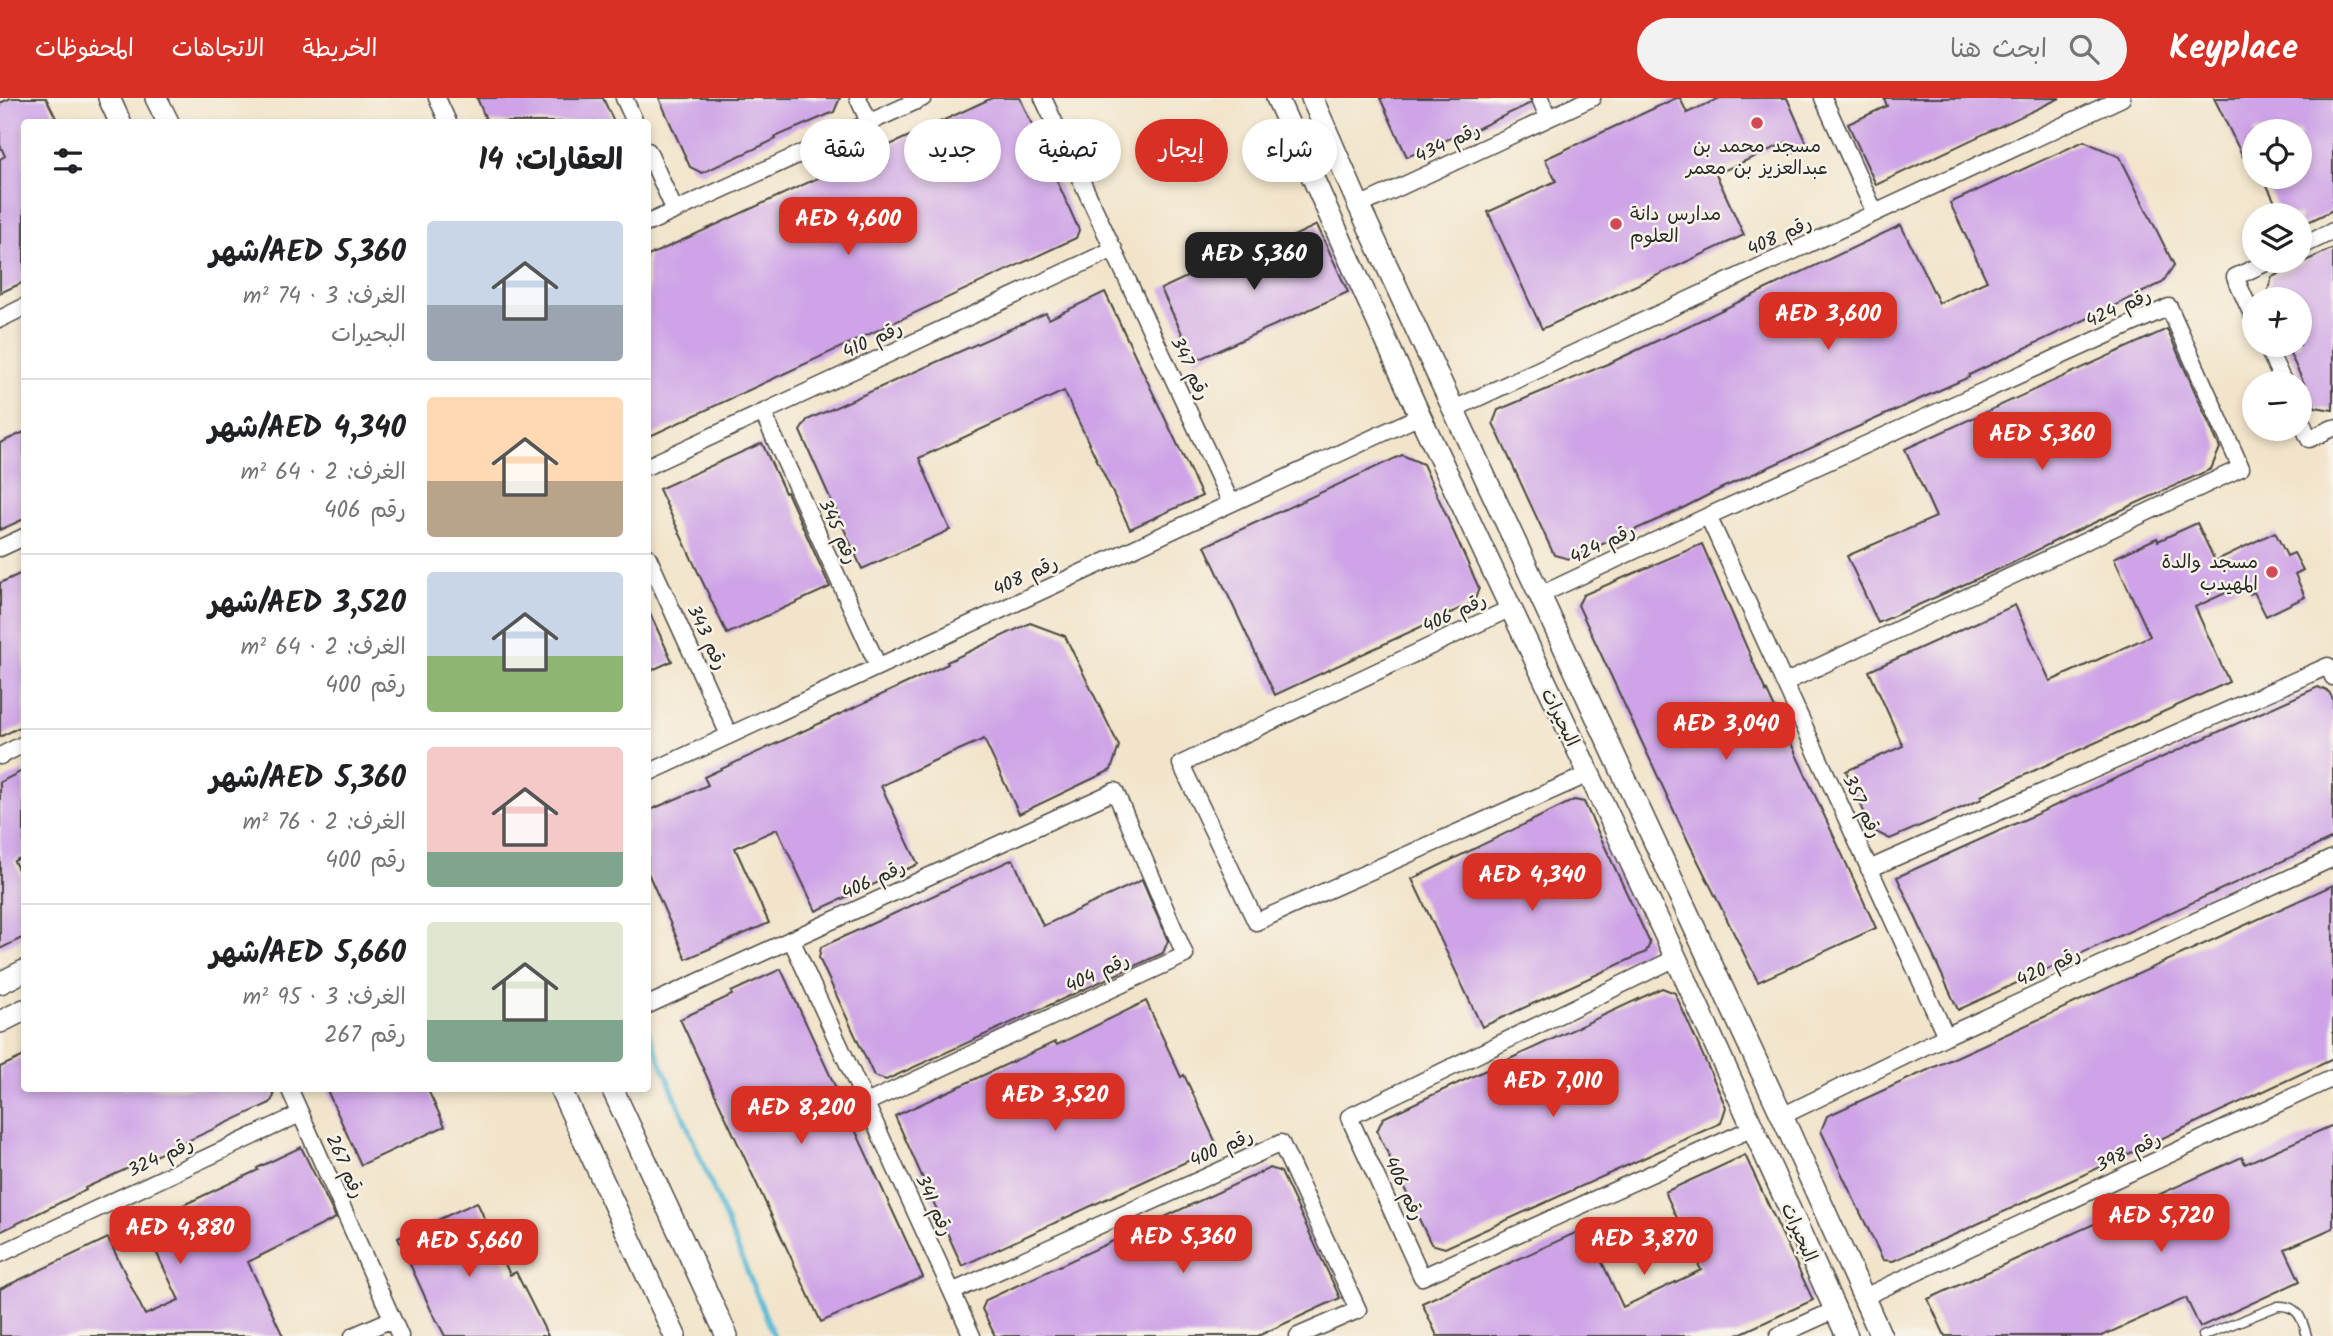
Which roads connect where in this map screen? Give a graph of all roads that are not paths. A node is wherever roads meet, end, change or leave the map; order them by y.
1 (109, 98) edge
2 (156, 98) edge
3 (437, 98) edge
4 (624, 98) edge
5 (858, 98) edge
6 (923, 98) edge
7 (1043, 98) edge
8 (1277, 98) edge
9 (1312, 98) edge
10 (1540, 98) edge
11 (1592, 98) edge
12 (1823, 98) edge
13 (2122, 98) edge
14 (1548, 118) junction
15 (119, 119) edge
16 (166, 119) edge
17 (447, 119) edge
18 (634, 119) edge
19 (868, 119) edge
20 (876, 119) edge
21 (800, 154) edge
22 (651, 158) edge
23 (1358, 203) junction
24 (675, 211) junction
25 (1328, 212) junction
26 (1875, 213) junction
27 (651, 222) edge
28 (2333, 232) edge
29 (2312, 242) edge
30 (1114, 249) junction
31 (2244, 273) edge
32 (2242, 292) edge
33 (21, 308) edge
34 (0, 318) edge
35 (1454, 409) junction
36 (763, 413) junction
37 (1420, 416) junction
38 (2333, 428) edge
39 (2312, 438) edge
40 (651, 465) edge
41 (1231, 503) junction
42 (1708, 516) junction
43 (21, 538) edge
44 (0, 548) edge
45 (651, 564) edge
46 (1540, 595) junction
47 (1509, 609) junction
48 (878, 667) junction
49 (2333, 677) edge
50 (1784, 683) junction
51 (729, 735) junction
52 (21, 746) edge
53 (0, 756) edge
54 (651, 772) edge
55 (1589, 774) junction
56 (1115, 791) joint
57 (2333, 858) edge
58 (1869, 869) junction
59 (791, 939) junction
60 (1676, 958) junction
61 (21, 972) edge
62 (0, 983) edge
63 (651, 1004) edge
64 (21, 1012) edge
65 (0, 1022) edge
66 (1946, 1036) junction
67 (2333, 1078) edge
68 (291, 1092) edge
69 (562, 1092) edge
70 (614, 1092) edge
71 (866, 1102) junction
72 (300, 1114) junction
73 (1782, 1116) junction
74 (1754, 1128) junction
75 (0, 1254) edge
76 (952, 1292) junction
77 (1864, 1297) junction
78 (1835, 1310) junction
79 (392, 1319) junction
80 (353, 1336) edge
81 (400, 1336) edge
82 (675, 1336) edge
83 (727, 1336) edge
84 (972, 1336) edge
85 (1298, 1336) edge
86 (1778, 1336) edge
87 (1847, 1336) edge
88 (1881, 1336) edge
89 (2203, 1336) edge
90 (2307, 1336) edge

1 - 15 street
2 - 16 street
3 - 17 street
4 - 18 street
5 - 19 street
6 - 20 street
7 - 30 street, رقم 347
8 - 25 street, البحيرات
9 - 23 street, البحيرات
10 - 14 street
11 - 14 street, رقم 434
12 - 26 street
13 - 26 street, رقم 408
14 - 23 street, رقم 434
21 - 24 street
22 - 24 street
23 - 25 street
23 - 35 street, البحيرات
24 - 27 street
25 - 37 street, البحيرات
26 - 35 street, رقم 408
28 - 29 street
30 - 36 street, رقم 410
30 - 41 street, رقم 347
31 - 32 street
33 - 34 street
35 - 46 street, البحيرات
36 - 40 street, رقم 410
36 - 48 street, رقم 345
37 - 41 street, رقم 408
37 - 47 street, البحيرات
38 - 39 street
41 - 48 street, رقم 408
42 - 46 street, رقم 424
42 - 50 street, رقم 357
42 - 50 street, رقم 424
43 - 44 street
45 - 51 street, رقم 343
46 - 73 street, البحيرات
47 - 55 street, البحيرات
47 - 55 street, رقم 406
48 - 51 street, رقم 408
49 - 58 street
50 - 58 street, رقم 357
51 - 54 street, رقم 408
52 - 53 street
55 - 60 street, البحيرات
56 - 59 street, رقم 406
56 - 71 street, رقم 404
57 - 66 street, رقم 420
58 - 66 street, رقم 357
59 - 63 street, رقم 406
59 - 71 street, رقم 341
60 - 74 street, البحيرات
60 - 74 street, رقم 406
61 - 62 street
64 - 65 street
66 - 73 street, رقم 420
67 - 77 street, رقم 398
68 - 72 street, رقم 267
69 - 82 street
70 - 83 street
71 - 76 street, رقم 341
72 - 75 street, رقم 324
72 - 79 street, رقم 267
73 - 77 street, البحيرات
74 - 78 street, البحيرات
76 - 84 street, رقم 341
76 - 85 street, رقم 400
77 - 88 street, البحيرات
78 - 86 street
78 - 87 street, البحيرات
79 - 80 street
79 - 81 street, رقم 267
89 - 90 lane

